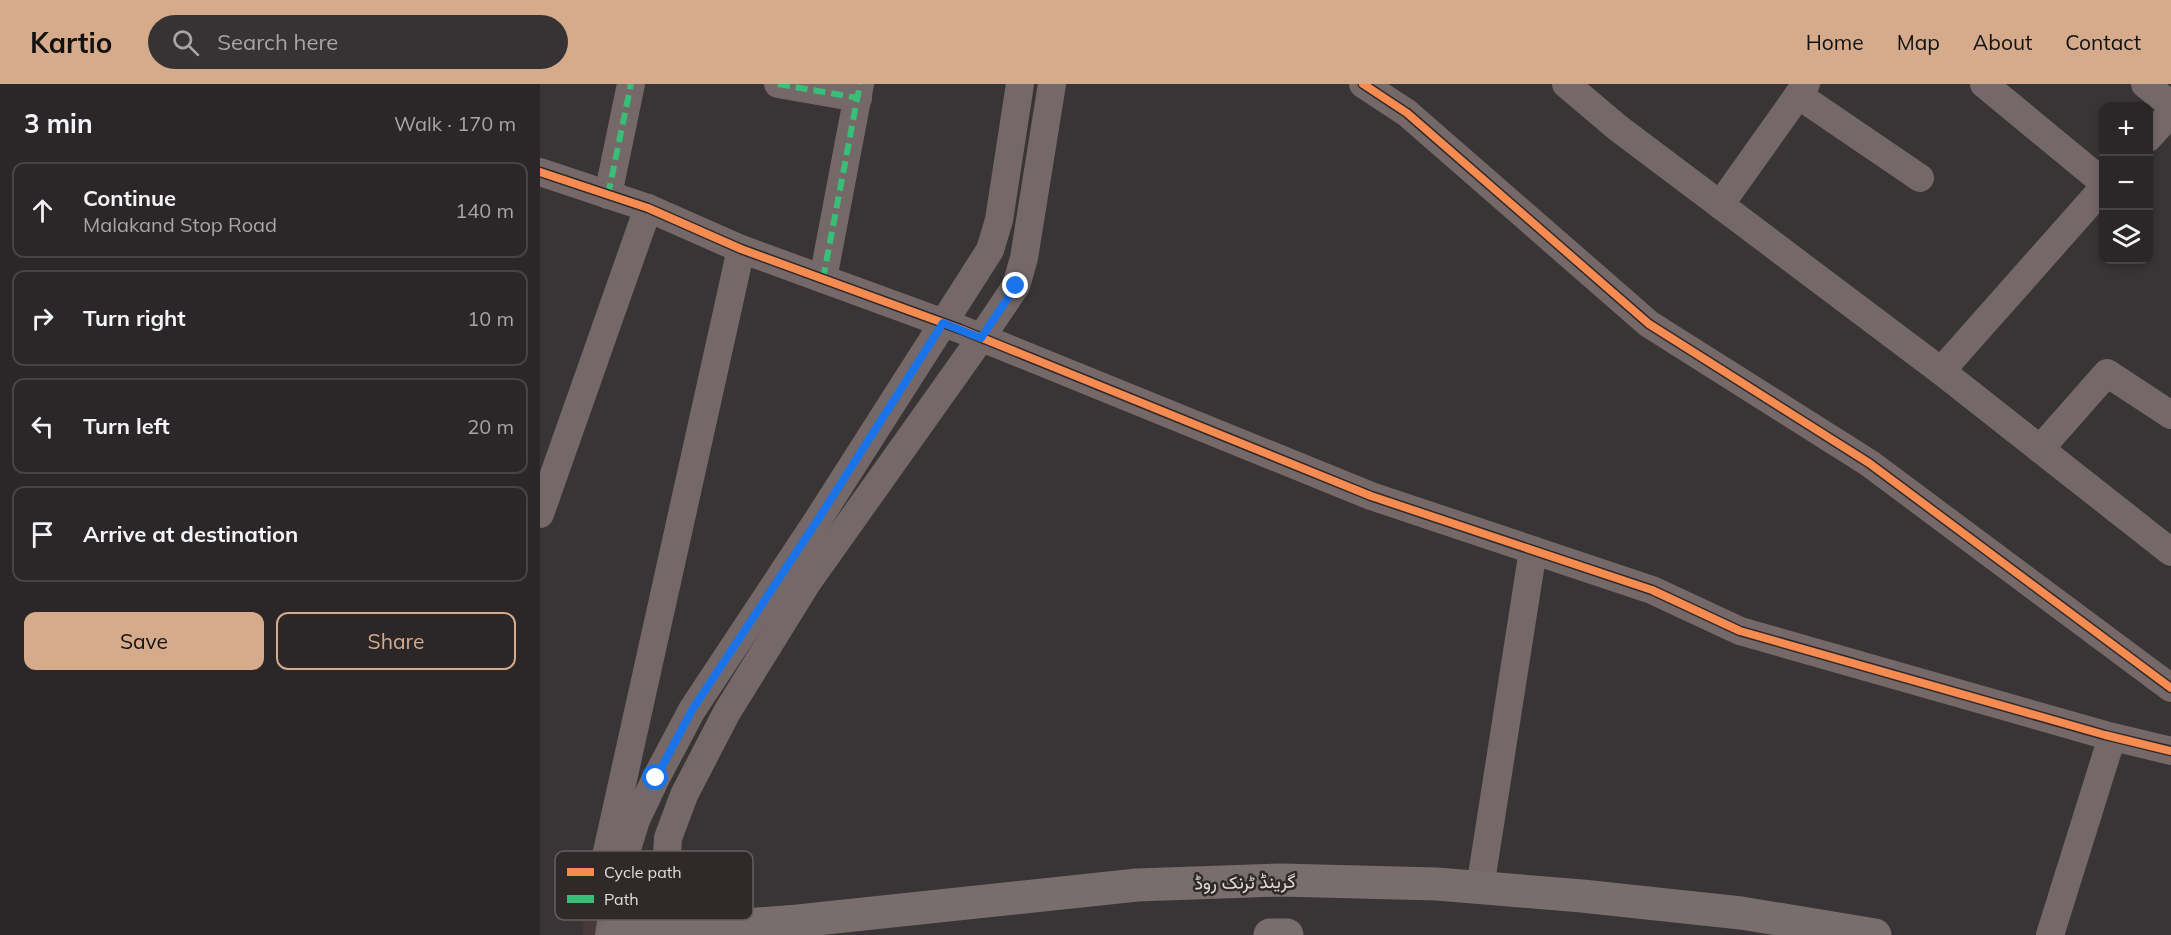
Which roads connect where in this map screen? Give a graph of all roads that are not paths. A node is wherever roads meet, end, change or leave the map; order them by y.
1 (631, 84) edge
2 (778, 84) edge
3 (1020, 84) edge
4 (1052, 84) edge
5 (1363, 84) edge
6 (1566, 84) edge
7 (1984, 84) edge
8 (2145, 84) edge
9 (1803, 87) edge
10 (859, 91) edge
11 (2171, 105) edge
12 (2171, 113) edge
13 (2153, 133) edge
14 (540, 172) edge
15 (1920, 178) dead end
16 (2099, 182) edge
17 (2099, 190) edge
18 (608, 195) junction
19 (1720, 205) junction
20 (648, 208) junction
21 (741, 249) junction
22 (823, 279) junction
23 (943, 323) junction
24 (981, 338) junction
25 (1941, 371) junction
26 (2171, 414) edge
27 (2040, 449) junction
28 (540, 514) edge
29 (1533, 550) junction
30 (2171, 552) edge
31 (2171, 688) edge
32 (2112, 737) junction
33 (2171, 751) edge
34 (607, 851) edge
35 (626, 851) edge
36 (667, 851) edge
37 (1480, 888) junction
38 (592, 920) edge
39 (611, 920) edge
40 (669, 920) edge
41 (670, 930) junction
42 (589, 935) edge
43 (609, 935) edge
44 (614, 935) edge
45 (1270, 935) edge
46 (1287, 935) edge
47 (1875, 935) edge
48 (2050, 935) edge

1 - 18 street
2 - 10 street
3 - 23 street
4 - 24 street
5 - 31 street
6 - 19 street
7 - 16 street
8 - 11 street
9 - 15 street
9 - 19 street
10 - 22 street
12 - 13 street
14 - 18 street
17 - 25 street
18 - 20 street
19 - 25 street
20 - 21 street
20 - 28 street
21 - 22 street
21 - 34 street
22 - 23 street
23 - 24 street
23 - 35 street
24 - 29 street
24 - 36 street
25 - 27 street
26 - 27 street
27 - 30 street
29 - 32 street
29 - 37 street
32 - 33 street
32 - 48 street
37 - 41 highway, گرینڈ ٹرنک روڈ
37 - 47 highway, گرینڈ ٹرنک روڈ
38 - 42 street
39 - 43 street
40 - 41 street
41 - 44 highway, گرینڈ ٹرنک روڈ
45 - 46 highway

